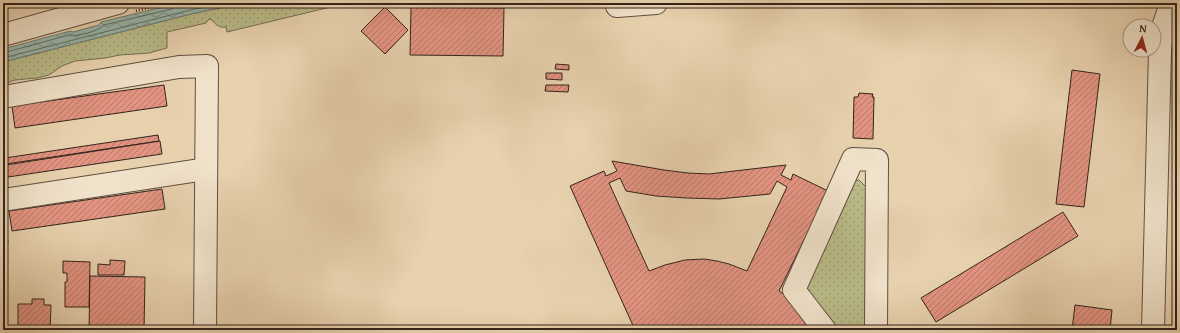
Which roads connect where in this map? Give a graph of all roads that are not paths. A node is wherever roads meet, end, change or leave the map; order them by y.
1 (118, 3) edge
2 (617, 3) edge
3 (656, 3) edge
4 (1171, 3) edge
5 (86, 7) edge
6 (3, 35) edge
7 (3, 96) edge
8 (206, 170) junction
9 (3, 200) edge
10 (205, 330) edge
11 (826, 330) edge
12 (876, 330) edge
13 (1153, 330) edge

1 - 5 street
2 - 3 street
4 - 13 street
5 - 6 street
7 - 8 street
8 - 9 street
8 - 10 street
11 - 12 street

